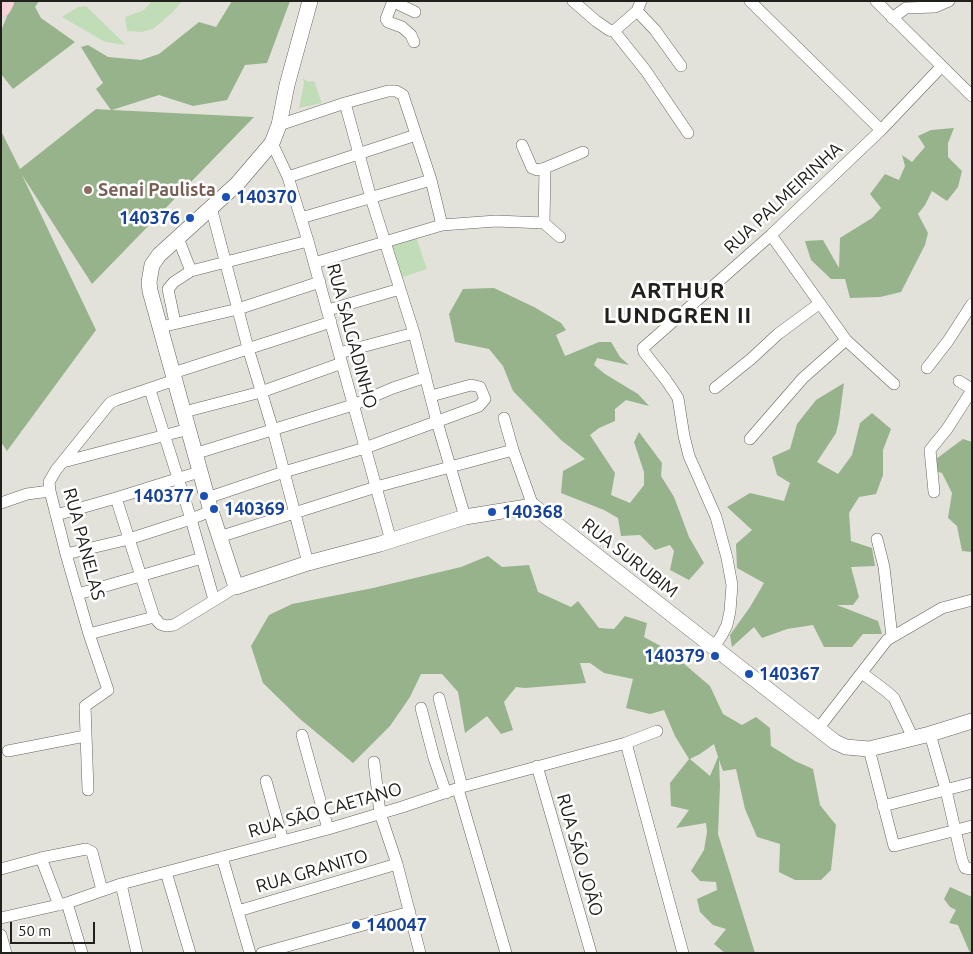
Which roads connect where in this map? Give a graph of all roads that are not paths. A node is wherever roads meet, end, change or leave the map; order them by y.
1 (4, 1) edge
2 (310, 1) edge
3 (573, 1) edge
4 (750, 1) edge
5 (876, 1) edge
6 (949, 1) edge
7 (393, 2) edge
8 (639, 6) edge
9 (1, 7) edge
10 (415, 12) dead end
11 (892, 18) junction
12 (614, 31) junction
13 (414, 42) dead end
14 (681, 66) dead end
15 (942, 67) junction
16 (972, 96) edge
17 (345, 103) junction
18 (279, 125) junction
19 (881, 130) junction
20 (688, 133) dead end
21 (416, 135) junction
22 (272, 143) junction
23 (522, 145) dead end
24 (583, 152) dead end
25 (359, 155) junction
26 (545, 168) junction
27 (288, 178) junction
28 (431, 180) junction
29 (371, 198) junction
30 (211, 207) junction
31 (301, 218) junction
32 (544, 224) junction
33 (442, 225) junction
34 (771, 235) junction
35 (560, 237) dead end
36 (178, 238) junction
37 (308, 241) junction
38 (385, 243) junction
39 (226, 263) junction
40 (314, 263) junction
41 (190, 271) junction
42 (320, 282) junction
43 (400, 289) junction
44 (820, 303) junction
45 (972, 304) edge
46 (238, 309) junction
47 (329, 316) junction
48 (168, 325) junction
49 (414, 333) junction
50 (846, 340) junction
51 (248, 348) junction
52 (341, 358) junction
53 (927, 368) dead end
54 (174, 377) junction
55 (426, 377) junction
56 (960, 381) dead end
57 (894, 384) dead end
58 (715, 388) dead end
59 (150, 390) junction
60 (972, 390) edge
61 (261, 392) junction
62 (431, 396) junction
63 (354, 405) junction
64 (184, 412) junction
65 (504, 418) dead end
66 (437, 422) junction
67 (189, 429) junction
68 (273, 430) junction
69 (164, 436) junction
70 (750, 439) dead end
71 (365, 448) junction
72 (513, 450) junction
73 (194, 454) junction
74 (63, 462) junction
75 (449, 466) junction
76 (199, 472) junction
77 (284, 472) junction
78 (177, 479) junction
79 (376, 487) junction
80 (50, 491) junction
81 (934, 492) dead end
82 (116, 498) junction
83 (1, 503) edge
84 (209, 505) junction
85 (533, 506) junction
86 (295, 514) junction
87 (56, 515) junction
88 (465, 517) junction
89 (191, 519) junction
90 (220, 537) junction
91 (129, 539) junction
92 (877, 539) dead end
93 (390, 541) junction
94 (66, 554) junction
95 (202, 558) junction
96 (308, 563) junction
97 (141, 577) junction
98 (236, 587) junction
99 (78, 594) junction
100 (214, 600) junction
101 (972, 600) edge
102 (154, 618) junction
103 (89, 634) junction
104 (892, 637) junction
105 (714, 647) junction
106 (862, 673) junction
107 (439, 698) dead end
108 (421, 708) dead end
109 (972, 720) edge
110 (818, 729) junction
111 (657, 731) dead end
112 (930, 734) junction
113 (302, 735) dead end
114 (85, 736) junction
115 (913, 738) junction
116 (626, 743) junction
117 (869, 749) junction
118 (8, 751) dead end
119 (374, 762) dead end
120 (537, 766) junction
121 (266, 781) dead end
122 (972, 783) edge
123 (460, 788) junction
124 (88, 790) dead end
125 (946, 790) junction
126 (446, 793) junction
127 (883, 806) junction
128 (380, 813) junction
129 (972, 826) edge
130 (328, 829) junction
131 (955, 830) junction
132 (283, 841) junction
133 (222, 856) junction
134 (41, 858) junction
135 (397, 864) junction
136 (1, 869) edge
137 (972, 869) edge
138 (166, 872) junction
139 (121, 884) junction
140 (102, 890) junction
141 (63, 904) junction
142 (238, 911) junction
143 (410, 912) junction
144 (1, 918) edge
145 (1, 934) edge
146 (6, 953) edge
147 (82, 953) edge
148 (137, 953) edge
149 (190, 953) edge
150 (250, 953) edge
151 (262, 953) edge
152 (420, 953) edge
153 (506, 953) edge
154 (591, 953) edge
155 (683, 953) edge

1 - 9 highway
2 - 18 street
3 - 12 street
4 - 19 street
5 - 11 street
6 - 11 street
7 - 10 street
7 - 13 street
8 - 12 street
8 - 14 street
11 - 15 street
12 - 20 street
15 - 16 street
15 - 19 street, RUA PALMEIRINHA
17 - 18 street
17 - 21 street
17 - 25 street
18 - 22 street
19 - 34 street, RUA PALMEIRINHA
21 - 25 street
21 - 28 street
22 - 27 street, RUA SALGADINHO
22 - 30 street
23 - 26 street
24 - 26 street
25 - 27 street
25 - 29 street
26 - 32 street
27 - 31 street, RUA SALGADINHO
28 - 29 street
28 - 33 street
29 - 31 street
29 - 38 street
30 - 36 street
30 - 39 street
31 - 37 street, RUA SALGADINHO
32 - 33 street
32 - 35 street
33 - 38 street
34 - 44 street
34 - 105 street, RUA PALMEIRINHA
36 - 41 street
36 - 48 street
37 - 39 street
37 - 40 street, RUA SALGADINHO
38 - 40 street
38 - 43 street
39 - 41 street
39 - 46 street
40 - 42 street, RUA SALGADINHO
41 - 48 street
42 - 46 street
42 - 47 street, RUA SALGADINHO
43 - 47 street, RUA PANELAS
43 - 49 street
44 - 50 street
44 - 58 street
45 - 53 street
46 - 48 street
46 - 51 street
47 - 51 street, RUA PANELAS
47 - 52 street, RUA SALGADINHO
48 - 54 street
49 - 52 street
49 - 55 street
50 - 57 street
50 - 70 street
51 - 54 street, RUA PANELAS
51 - 61 street
52 - 61 street
52 - 63 street, RUA SALGADINHO
54 - 59 street, RUA PANELAS
54 - 64 street
55 - 62 street
55 - 63 street
56 - 60 street
59 - 69 street
59 - 74 street, RUA PANELAS
60 - 81 street
61 - 64 street
61 - 68 street
62 - 66 street
62 - 66 street
63 - 68 street
63 - 71 street, RUA SALGADINHO
64 - 67 street
65 - 72 street
66 - 71 street
66 - 75 street
67 - 69 street
67 - 73 street
68 - 73 street
68 - 77 street
69 - 74 street
69 - 78 street
71 - 77 street
71 - 79 street, RUA SALGADINHO
72 - 75 street
72 - 85 street
73 - 76 street
74 - 80 street, RUA PANELAS
75 - 79 street
75 - 88 street
76 - 78 street
76 - 84 street
77 - 84 street
77 - 86 street
78 - 82 street
78 - 89 street
79 - 86 street
79 - 93 street, RUA SALGADINHO
80 - 83 street
80 - 87 street, RUA PANELAS
82 - 87 street
82 - 91 street
84 - 89 street
84 - 90 street
85 - 88 street
85 - 105 street, RUA SURUBIM
86 - 90 street
86 - 96 street
87 - 94 street, RUA PANELAS
88 - 93 street
89 - 91 street
89 - 95 street
90 - 98 street
91 - 94 street
91 - 97 street
92 - 104 street
93 - 96 street
94 - 99 street, RUA PANELAS
95 - 97 street
95 - 100 street
96 - 98 street
97 - 99 street
97 - 102 street
98 - 100 street
99 - 103 street, RUA PANELAS
100 - 102 street
101 - 104 street
102 - 103 street
103 - 114 street, RUA PANELAS
104 - 106 street
105 - 110 street, RUA SURUBIM
106 - 110 street
106 - 115 street
107 - 123 street
108 - 126 street
109 - 112 street, RUA SURUBIM
110 - 117 street, RUA SURUBIM
111 - 116 street, RUA SÃO CAETANO
112 - 115 street, RUA SURUBIM
112 - 125 street
113 - 130 street
114 - 118 street
114 - 124 street
115 - 117 street, RUA SURUBIM
116 - 120 street, RUA SÃO CAETANO
116 - 155 street
117 - 127 street
119 - 128 street
120 - 123 street, RUA SÃO CAETANO
120 - 154 street, RUA SÃO JOÃO
121 - 132 street
122 - 125 street
123 - 126 street, RUA SÃO CAETANO
123 - 153 street
125 - 127 street
125 - 131 street
126 - 128 street, RUA SÃO CAETANO
127 - 131 street
128 - 130 street, RUA SÃO CAETANO
128 - 135 street
129 - 131 street
130 - 132 street, RUA SÃO CAETANO
131 - 137 street
132 - 133 street, RUA SÃO CAETANO
133 - 138 street, RUA SÃO CAETANO
133 - 142 street
134 - 136 street
134 - 140 street
134 - 141 street
135 - 142 street, RUA GRANITO
135 - 143 street
138 - 139 street, RUA SÃO CAETANO
138 - 149 street
139 - 140 street, RUA SÃO CAETANO
139 - 148 street
140 - 141 street, RUA SÃO CAETANO
141 - 144 street, RUA SÃO CAETANO
141 - 147 street
142 - 150 street
143 - 151 street
143 - 152 street
145 - 146 street

